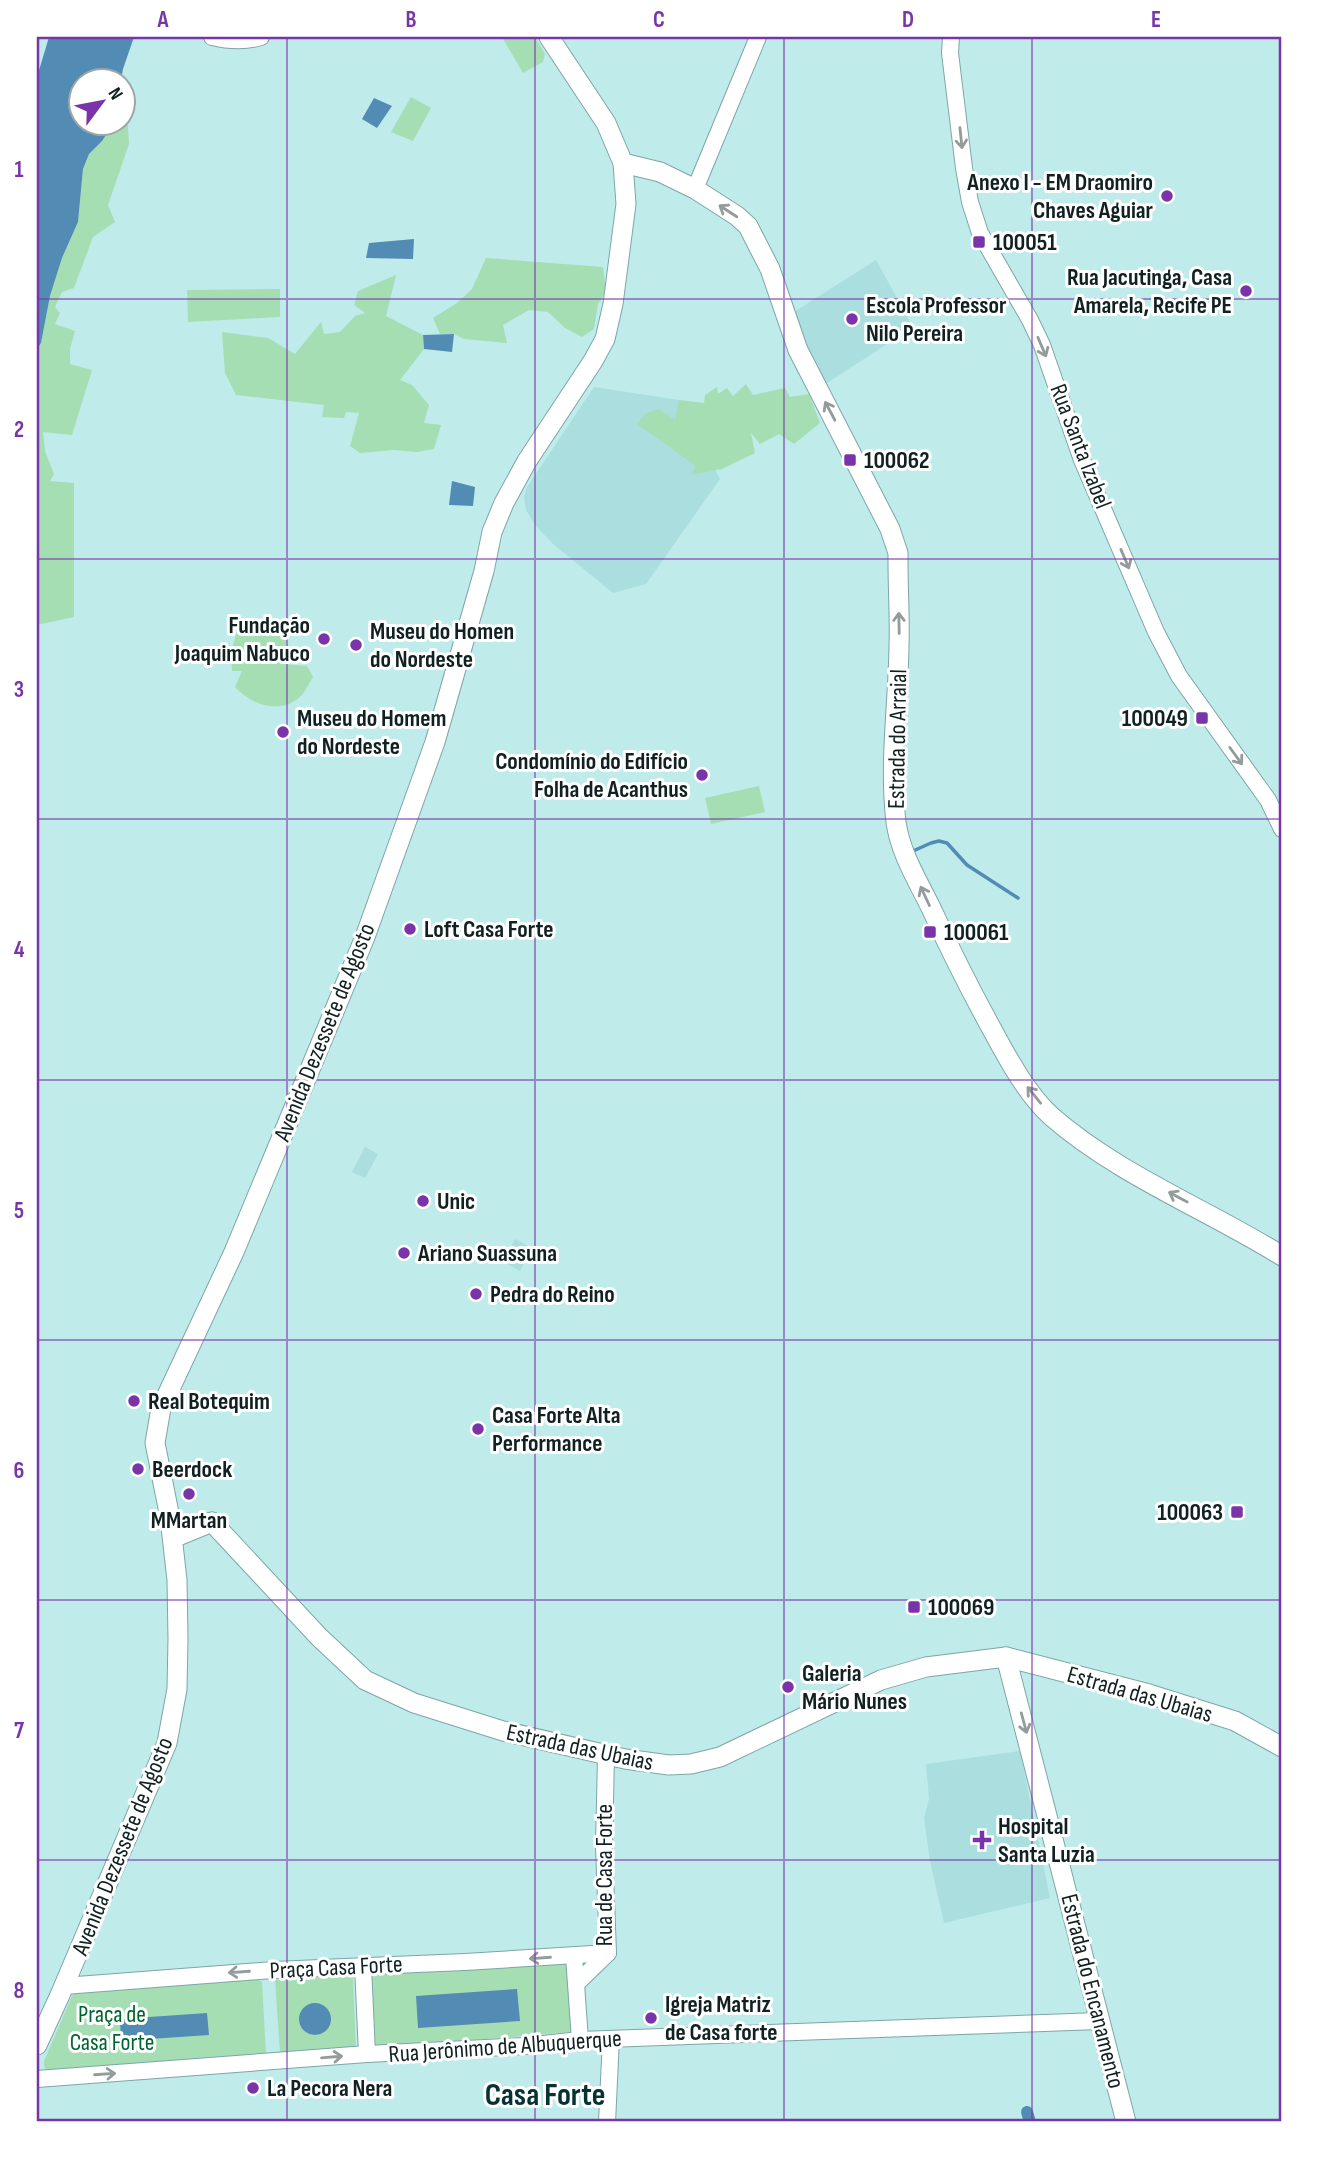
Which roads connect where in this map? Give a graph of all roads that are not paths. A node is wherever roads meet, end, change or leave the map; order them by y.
1 (212, 37) edge
2 (261, 37) edge
3 (549, 37) edge
4 (758, 37) edge
5 (951, 37) edge
6 (623, 163) junction
7 (695, 189) junction
8 (1278, 811) edge
9 (1282, 829) edge
10 (1282, 1256) edge
11 (170, 1518) junction
12 (212, 1522) junction
13 (173, 1538) junction
14 (1006, 1657) junction
15 (1282, 1747) edge
16 (606, 1755) junction
17 (608, 1954) junction
18 (574, 1955) junction
19 (363, 1966) junction
20 (576, 1984) junction
21 (64, 1986) junction
22 (1099, 2021) junction
23 (611, 2039) junction
24 (580, 2040) junction
25 (37, 2045) edge
26 (367, 2054) junction
27 (37, 2079) edge
28 (607, 2122) edge
29 (1126, 2122) edge

1 - 2 street
3 - 6 main road, Avenida Dezessete de Agosto
4 - 7 street
5 -> 8 street, Rua Santa Izabel
6 - 7 main road, Estrada do Arraial
6 - 11 main road, Avenida Dezessete de Agosto
10 -> 7 main road, Estrada do Arraial
8 - 9 street, Rua Santa Izabel
11 - 12 main road
11 - 13 main road, Avenida Dezessete de Agosto
12 - 13 main road
12 - 16 main road, Estrada das Ubaias
13 - 21 main road, Avenida Dezessete de Agosto
14 - 15 main road, Estrada das Ubaias
14 - 16 main road, Estrada das Ubaias
14 -> 22 main road, Estrada do Encanamento
16 - 17 street, Rua de Casa Forte
17 - 18 street, Praça Casa Forte
17 - 20 street, Rua de Casa Forte
18 -> 19 street, Praça Casa Forte
18 - 20 street, Rua de Casa Forte
19 -> 21 street, Praça Casa Forte
19 - 26 street
20 - 24 street, Rua de Casa Forte
21 - 25 main road, Avenida Dezessete de Agosto
22 - 23 street, Rua Jerônimo de Albuquerque
22 - 29 main road, Estrada do Encanamento
23 - 24 street, Rua Jerônimo de Albuquerque
23 - 28 street
24 - 26 street, Rua Jerônimo de Albuquerque
27 -> 26 street, Rua Jerônimo de Albuquerque

